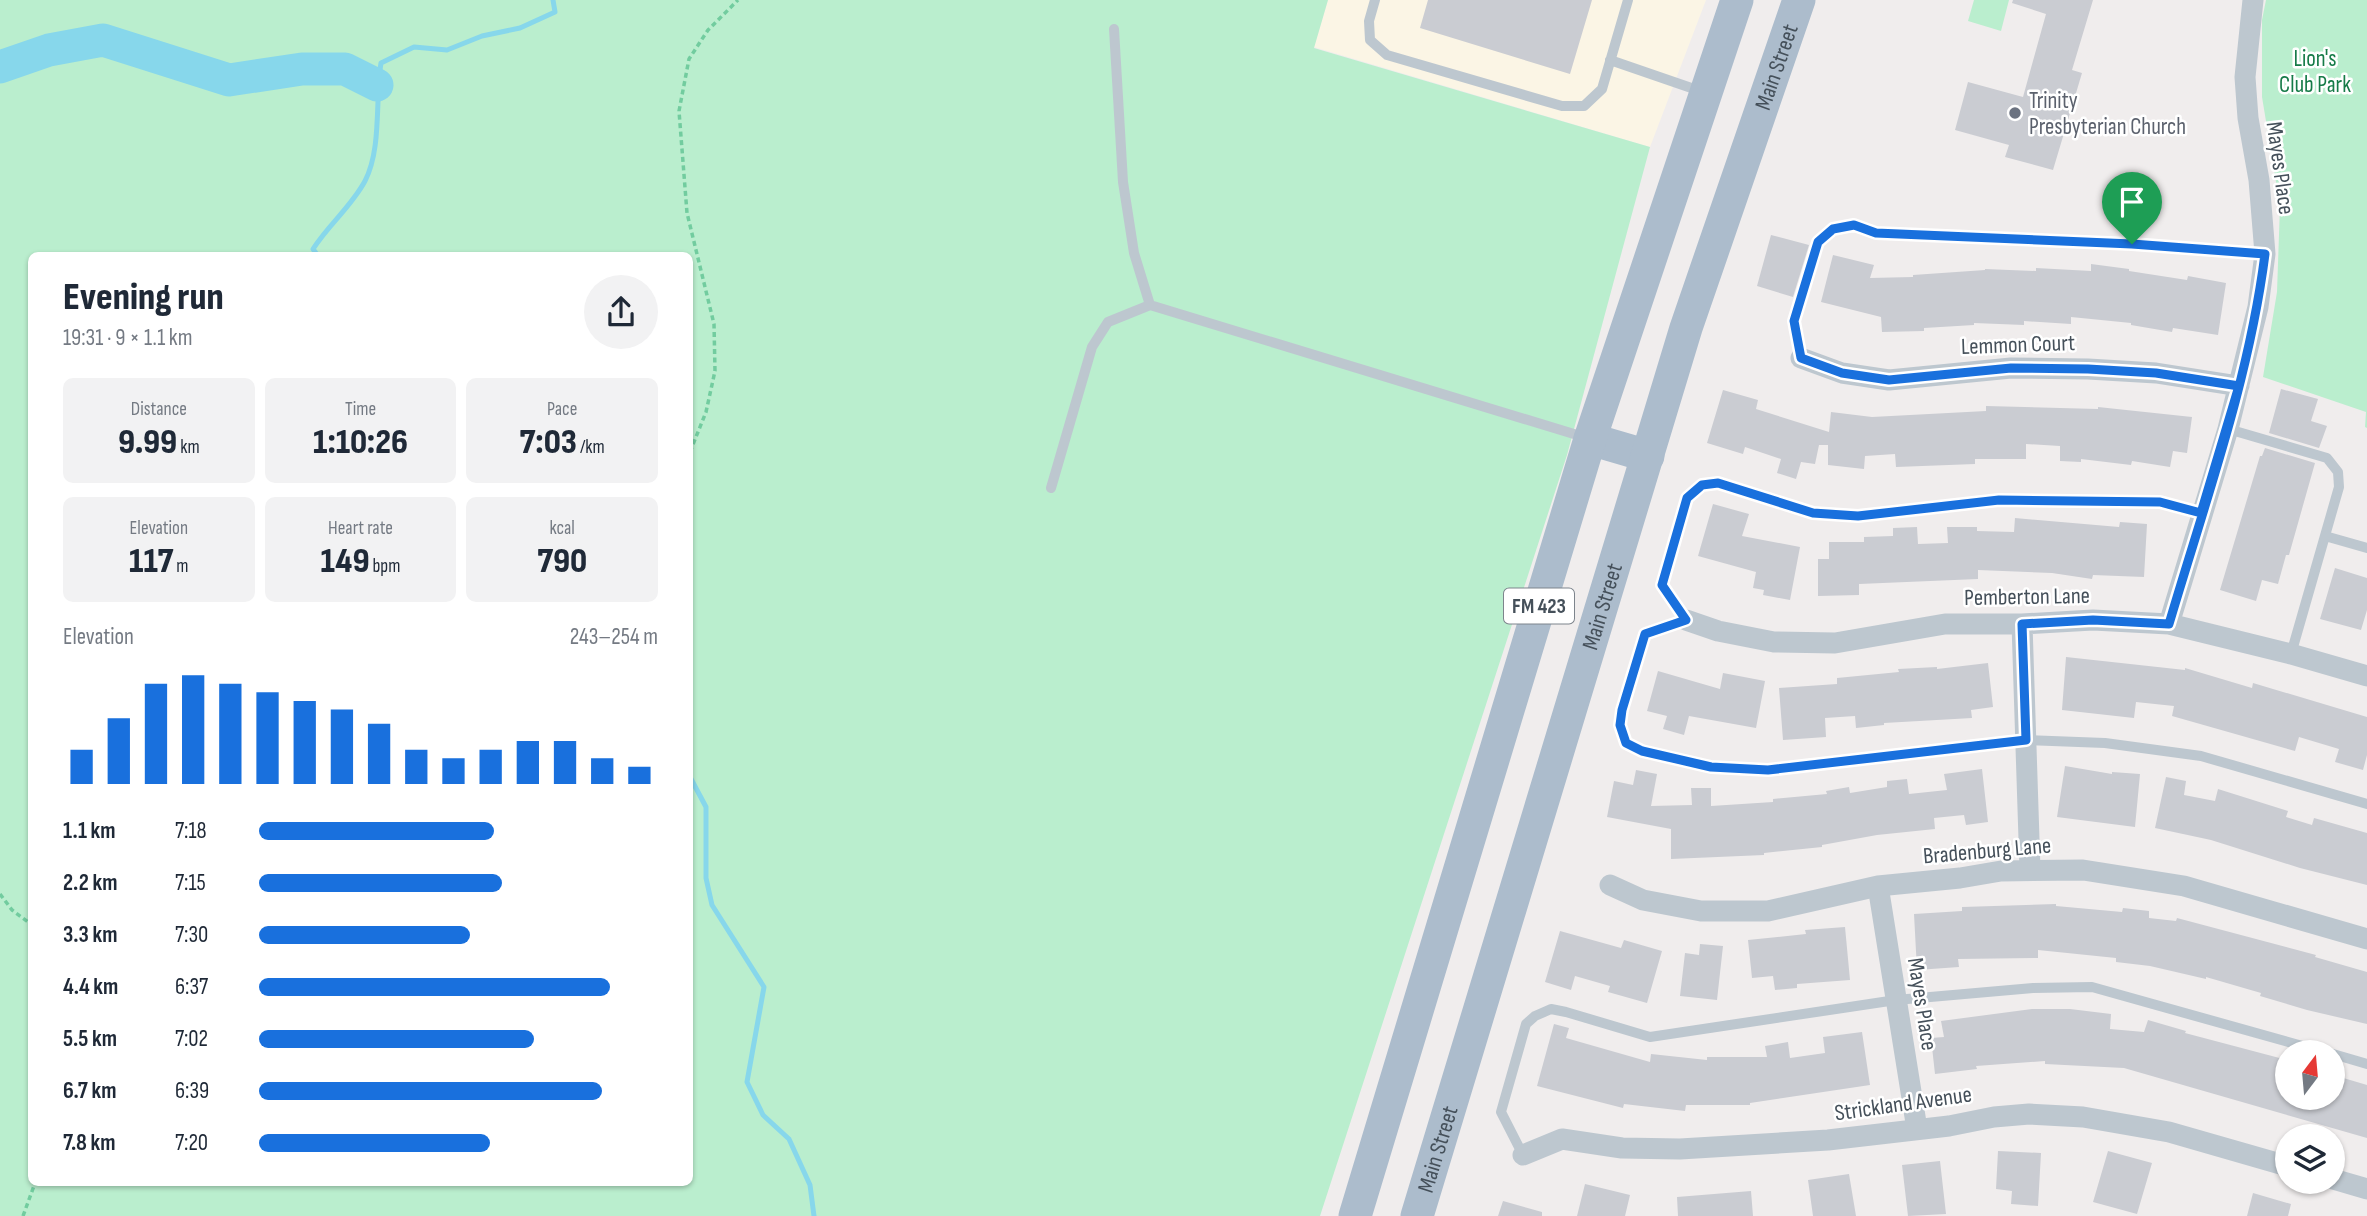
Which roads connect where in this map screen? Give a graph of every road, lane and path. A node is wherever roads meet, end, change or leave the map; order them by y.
1 (738, 0) edge
2 (1375, 0) edge
3 (1628, 0) edge
4 (1737, 0) edge
5 (1799, 0) edge
6 (2253, 0) edge
7 (1114, 29) dead end
8 (1610, 60) junction
9 (1706, 93) junction
10 (2265, 254) junction
11 (1150, 305) junction
12 (1801, 358) joint
13 (2239, 386) junction
14 (2228, 429) junction
15 (1590, 439) junction
16 (693, 444) edge
17 (1648, 456) junction
18 (1051, 488) dead end
19 (2201, 513) junction
20 (2325, 536) junction
21 (2367, 548) edge
22 (1686, 620) junction
23 (2022, 624) junction
24 (2169, 624) junction
25 (2291, 654) junction
26 (2367, 676) edge
27 (2026, 740) junction
28 (2367, 804) edge
29 (2030, 870) junction
30 (1610, 885) dead end
31 (1878, 886) junction
32 (0, 894) edge
33 (28, 922) edge
34 (2367, 939) edge
35 (1896, 1000) junction
36 (2280, 1040) edge
37 (2345, 1058) edge
38 (2367, 1064) edge
39 (1917, 1129) junction
40 (1523, 1155) joint
41 (2275, 1163) edge
42 (2345, 1183) edge
43 (35, 1186) edge
44 (2367, 1189) edge
45 (23, 1216) edge
46 (1355, 1216) edge
47 (1417, 1216) edge

1 - 16 path
2 - 8 lane
3 - 8 lane
4 - 9 main road, FM 423
5 - 17 main road, Main Street / FM 423
6 - 10 street, Mayes Place
7 - 11 lane
8 - 9 lane
9 - 15 main road, FM 423
10 - 12 lane
10 - 13 street, Mayes Place
11 - 15 lane
11 - 18 lane
12 - 13 street, Lemmon Court
13 - 14 street, Mayes Place
14 - 19 street, Mayes Place
14 - 20 lane
15 - 17 main road
15 - 46 main road, FM 423
17 - 47 main road, Main Street / FM 423
19 - 22 lane
19 - 24 street, Mayes Place
20 - 21 lane
20 - 25 lane
22 - 23 street, Pemberton Lane
22 - 27 lane
23 - 24 street, Pemberton Lane
23 - 27 street
24 - 25 street, Pemberton Lane
25 - 26 street, Pemberton Lane
27 - 28 lane
27 - 29 street
29 - 31 street, Bradenburg Lane
29 - 34 street, Bradenburg Lane
30 - 31 street, Bradenburg Lane
31 - 35 street, Mayes Place
32 - 33 path
35 - 36 lane
35 - 39 street, Mayes Place
35 - 40 lane
37 - 38 lane
39 - 40 street, Strickland Avenue
39 - 41 street, Strickland Avenue
42 - 44 street
43 - 45 path

